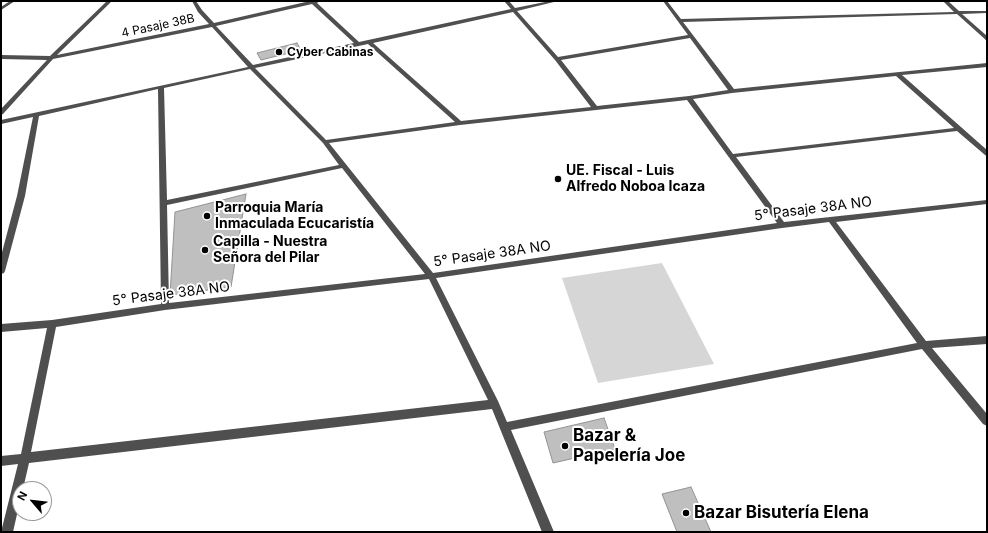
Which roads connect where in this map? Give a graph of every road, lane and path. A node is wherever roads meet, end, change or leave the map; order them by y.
1 (13, 1) edge
2 (110, 1) edge
3 (194, 1) edge
4 (314, 1) edge
5 (506, 1) edge
6 (556, 1) edge
7 (665, 1) edge
8 (945, 1) edge
9 (1, 9) edge
10 (515, 10) junction
11 (956, 12) junction
12 (987, 12) edge
13 (680, 21) junction
14 (213, 25) junction
15 (690, 36) junction
16 (987, 39) edge
17 (370, 42) junction
18 (358, 44) junction
19 (1, 57) edge
20 (51, 58) junction
21 (558, 59) junction
22 (987, 65) edge
23 (252, 67) junction
24 (897, 74) junction
25 (161, 87) junction
26 (732, 91) junction
27 (689, 98) junction
28 (595, 108) junction
29 (1, 114) edge
30 (36, 115) junction
31 (1, 122) edge
32 (460, 123) junction
33 (959, 129) junction
34 (325, 142) junction
35 (987, 154) edge
36 (732, 156) junction
37 (344, 166) junction
38 (987, 202) edge
39 (163, 203) junction
40 (830, 219) junction
41 (782, 225) junction
42 (1, 271) edge
43 (431, 276) junction
44 (165, 307) junction
45 (52, 324) junction
46 (1, 328) edge
47 (987, 340) edge
48 (924, 345) junction
49 (495, 404) junction
50 (987, 421) edge
51 (504, 427) junction
52 (25, 458) junction
53 (1, 461) edge
54 (7, 532) edge
55 (548, 532) edge

1 - 9 street
2 - 20 street
3 - 14 street
4 - 14 street, 4 Pasaje 38B
4 - 18 street
5 - 10 street
6 - 10 street
7 - 13 street
8 - 11 street
10 - 17 street
10 - 21 street
11 - 12 street
11 - 13 street
11 - 16 street
13 - 15 street
14 - 20 street, 4 Pasaje 38B
14 - 23 street
15 - 21 street
15 - 26 street
17 - 18 street
17 - 32 street
18 - 23 street
19 - 20 street, 4 Pasaje 38B
20 - 29 street
21 - 28 street
22 - 24 street
23 - 25 street
23 - 34 street
24 - 26 street
24 - 33 street
25 - 30 street
25 - 39 street
26 - 27 street
27 - 28 street
27 - 36 street
28 - 32 street
30 - 31 street
30 - 42 street
32 - 34 street
33 - 35 street
33 - 36 street
34 - 37 street
36 - 41 street
37 - 39 street
37 - 43 street
38 - 40 street, 5° Pasaje 38A NO
39 - 44 street
40 - 41 street, 5° Pasaje 38A NO
40 - 48 street
41 - 43 street, 5° Pasaje 38A NO
43 - 44 street, 5° Pasaje 38A NO
43 - 49 street
44 - 45 street, 5° Pasaje 38A NO
45 - 46 street, 5° Pasaje 38A NO
45 - 52 street
47 - 48 street
48 - 50 street
48 - 51 street
49 - 51 street
49 - 52 street
51 - 55 street
52 - 53 street
52 - 54 street

